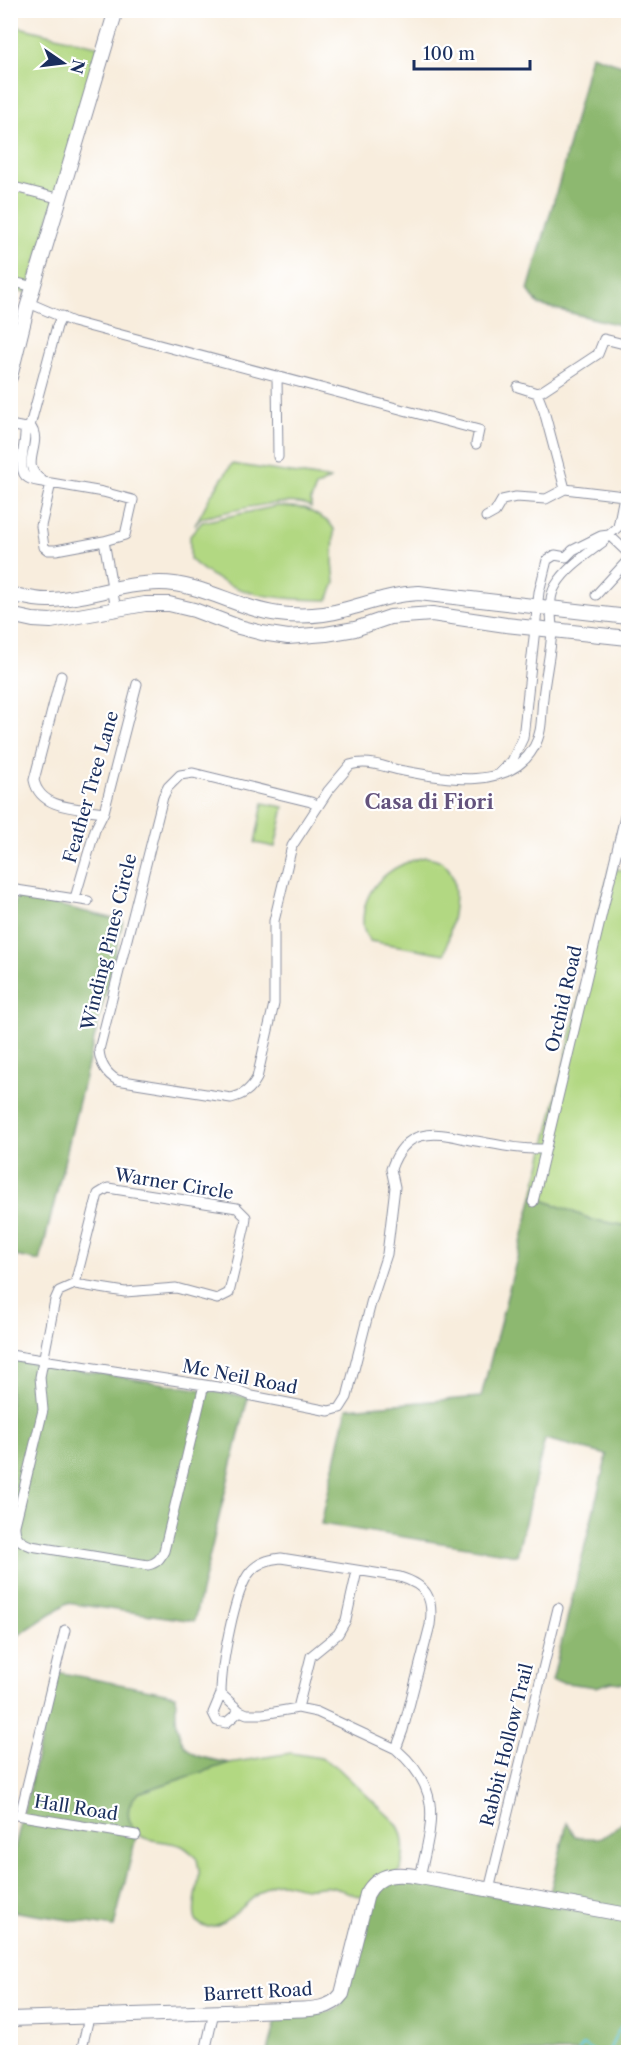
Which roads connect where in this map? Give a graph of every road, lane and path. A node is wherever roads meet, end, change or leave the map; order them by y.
1 (116, 10) edge
2 (10, 186) edge
3 (61, 199) junction
4 (10, 281) edge
5 (34, 287) junction
6 (29, 303) junction
7 (62, 316) junction
8 (628, 345) edge
9 (277, 376) junction
10 (10, 377) edge
11 (518, 387) dead end
12 (537, 393) junction
13 (10, 425) edge
14 (27, 427) junction
15 (476, 444) dead end
16 (278, 457) dead end
17 (48, 482) junction
18 (564, 489) junction
19 (626, 496) edge
20 (486, 517) dead end
21 (608, 536) junction
22 (104, 541) junction
23 (628, 553) edge
24 (628, 560) edge
25 (112, 589) junction
26 (10, 594) edge
27 (429, 594) junction
28 (596, 595) dead end
29 (545, 607) junction
30 (116, 610) junction
31 (426, 614) junction
32 (10, 615) edge
33 (628, 617) edge
34 (535, 628) junction
35 (552, 630) junction
36 (628, 638) edge
37 (61, 676) dead end
38 (137, 684) dead end
39 (492, 777) junction
40 (628, 804) edge
41 (318, 806) junction
42 (104, 812) junction
43 (10, 888) edge
44 (75, 898) junction
45 (88, 902) dead end
46 (545, 1149) junction
47 (533, 1202) dead end
48 (75, 1284) junction
49 (10, 1354) edge
50 (44, 1360) junction
51 (204, 1385) junction
52 (357, 1570) junction
53 (558, 1608) dead end
54 (64, 1630) dead end
55 (221, 1694) junction
56 (298, 1708) junction
57 (240, 1711) junction
58 (396, 1749) junction
59 (15, 1815) edge
60 (136, 1835) dead end
61 (420, 1877) junction
62 (489, 1890) junction
63 (628, 1915) edge
64 (214, 2012) junction
65 (89, 2017) junction
66 (10, 2019) edge
67 (81, 2052) edge
68 (205, 2052) edge

1 - 3 street
2 - 3 street
3 - 5 street
4 - 5 street
5 - 6 street
6 - 7 street
6 - 10 street
7 - 9 street
7 - 14 street
8 - 12 street
9 - 15 street
9 - 16 street
11 - 12 street
12 - 18 street
13 - 14 street
14 - 17 street
17 - 22 street
17 - 22 street
18 - 19 street
18 - 20 street
19 - 21 street
21 - 23 street
21 - 29 street
21 - 29 street
22 - 25 street
24 - 28 street
25 - 26 street
25 - 27 street
25 - 30 street
27 - 29 street
27 - 31 street
29 - 33 street
29 - 34 street
29 - 35 street, Winding Pines Circle
30 - 31 street
30 - 32 street
31 - 34 street
34 - 35 street
34 - 39 street
35 - 36 street
35 - 39 street, Winding Pines Circle
37 - 42 street
38 - 42 street, Feather Tree Lane
39 - 41 street, Winding Pines Circle
40 - 46 street, Orchid Road
41 - 41 street, Winding Pines Circle
42 - 44 street, Feather Tree Lane
43 - 44 street
44 - 45 street
46 - 47 street, Orchid Road
46 - 51 street, Mc Neil Road
48 - 48 street, Warner Circle
48 - 50 street
49 - 50 street, Mc Neil Road
50 - 51 street, Mc Neil Road
50 - 51 street
52 - 55 street
52 - 56 street
52 - 58 street
53 - 62 street, Rabbit Hollow Trail
54 - 59 street
55 - 57 street
55 - 57 street
56 - 57 street
56 - 58 street
58 - 61 street
59 - 60 street, Hall Road
61 - 62 street, Barrett Road
61 - 64 street, Barrett Road
62 - 63 street, Barrett Road
64 - 65 street, Barrett Road
64 - 68 street
65 - 66 street, Barrett Road
65 - 67 street

